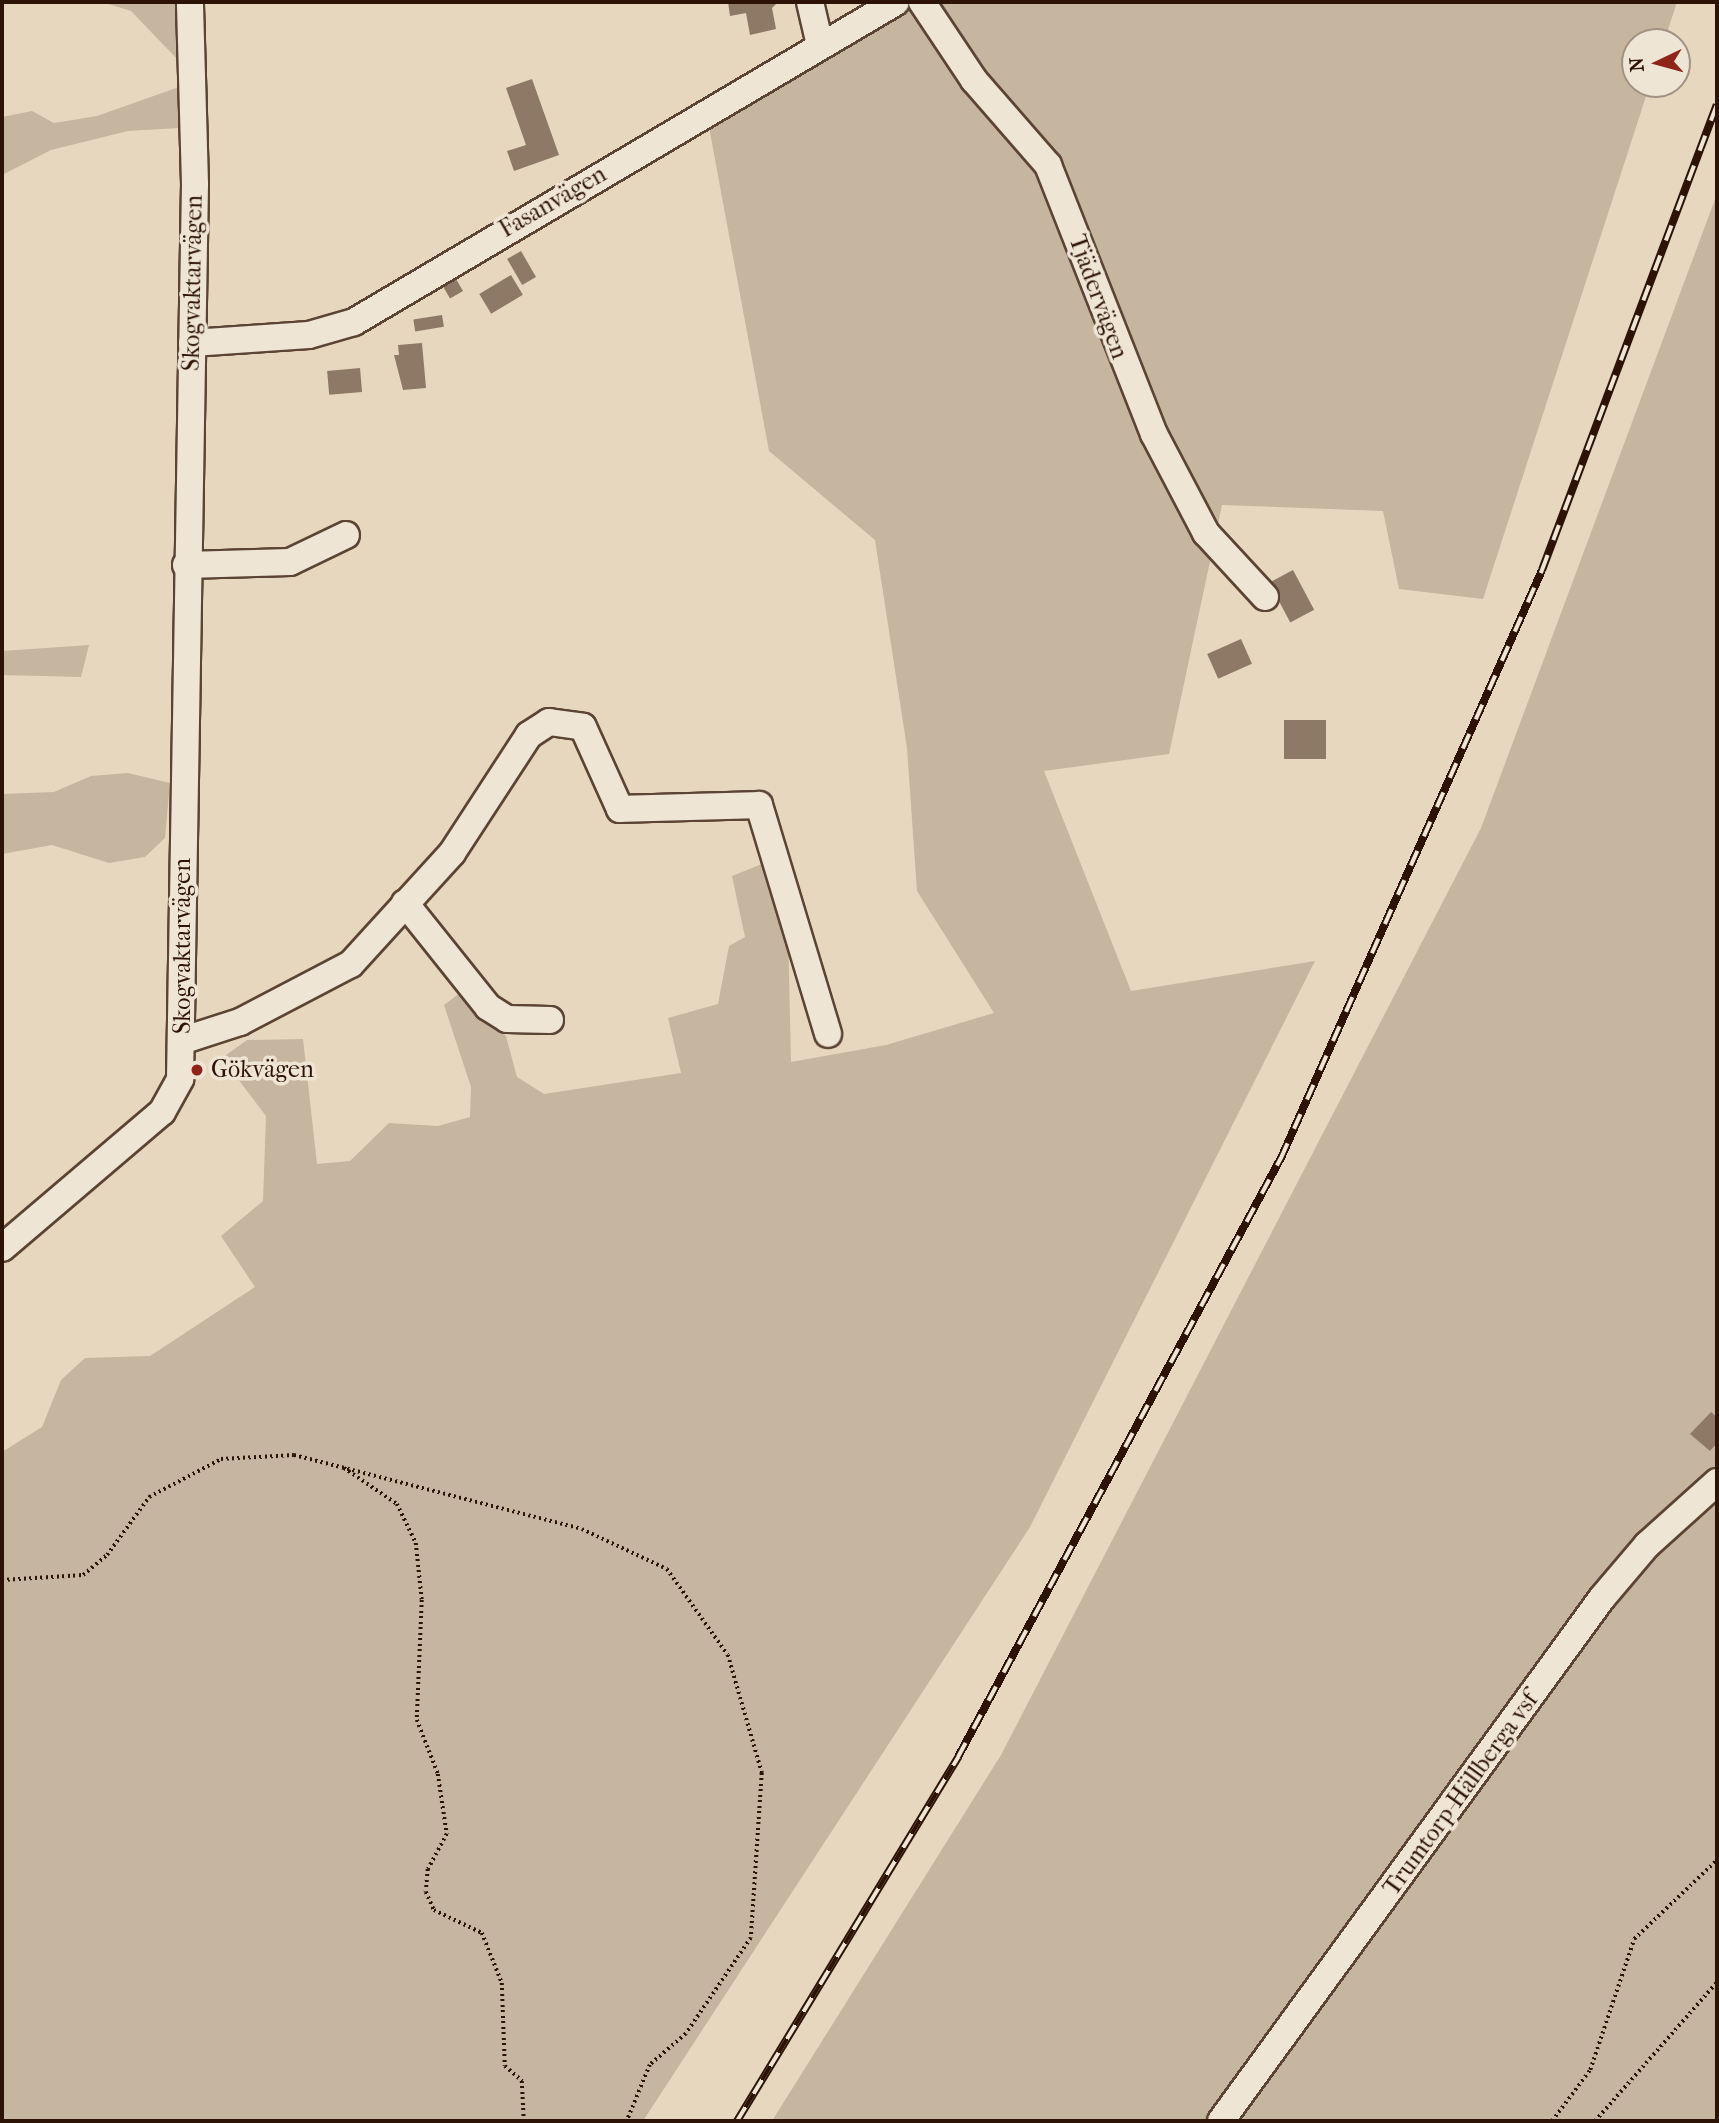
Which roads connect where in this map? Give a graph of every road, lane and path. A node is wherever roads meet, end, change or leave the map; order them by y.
1 (190, 2) edge
2 (810, 2) edge
3 (896, 2) edge
4 (922, 2) edge
5 (820, 46) junction
6 (192, 343) junction
7 (346, 535) dead end
8 (186, 565) junction
9 (1265, 597) dead end
10 (405, 903) junction
11 (550, 1020) dead end
12 (828, 1034) dead end
13 (184, 1040) junction
14 (2, 1248) edge
15 (338, 1465) junction
16 (1717, 1482) edge
17 (2, 1580) edge
18 (1717, 1860) edge
19 (1717, 1982) edge
20 (524, 2121) edge
21 (627, 2121) edge
22 (1221, 2121) edge
23 (1552, 2121) edge
24 (1595, 2121) edge

1 - 6 street, Skogvaktarvägen
2 - 5 street
3 - 5 street, Fasanvägen
4 - 9 street, Tjädervägen
5 - 6 street, Fasanvägen
6 - 8 street, Skogvaktarvägen
7 - 8 street
8 - 13 street, Skogvaktarvägen
10 - 11 street
10 - 12 street
10 - 13 street
13 - 14 street, Skogvaktarvägen
15 - 17 path
15 - 20 path
15 - 21 path
16 - 22 street, Trumtorp-Hällberga vsf
18 - 23 path
19 - 24 path

